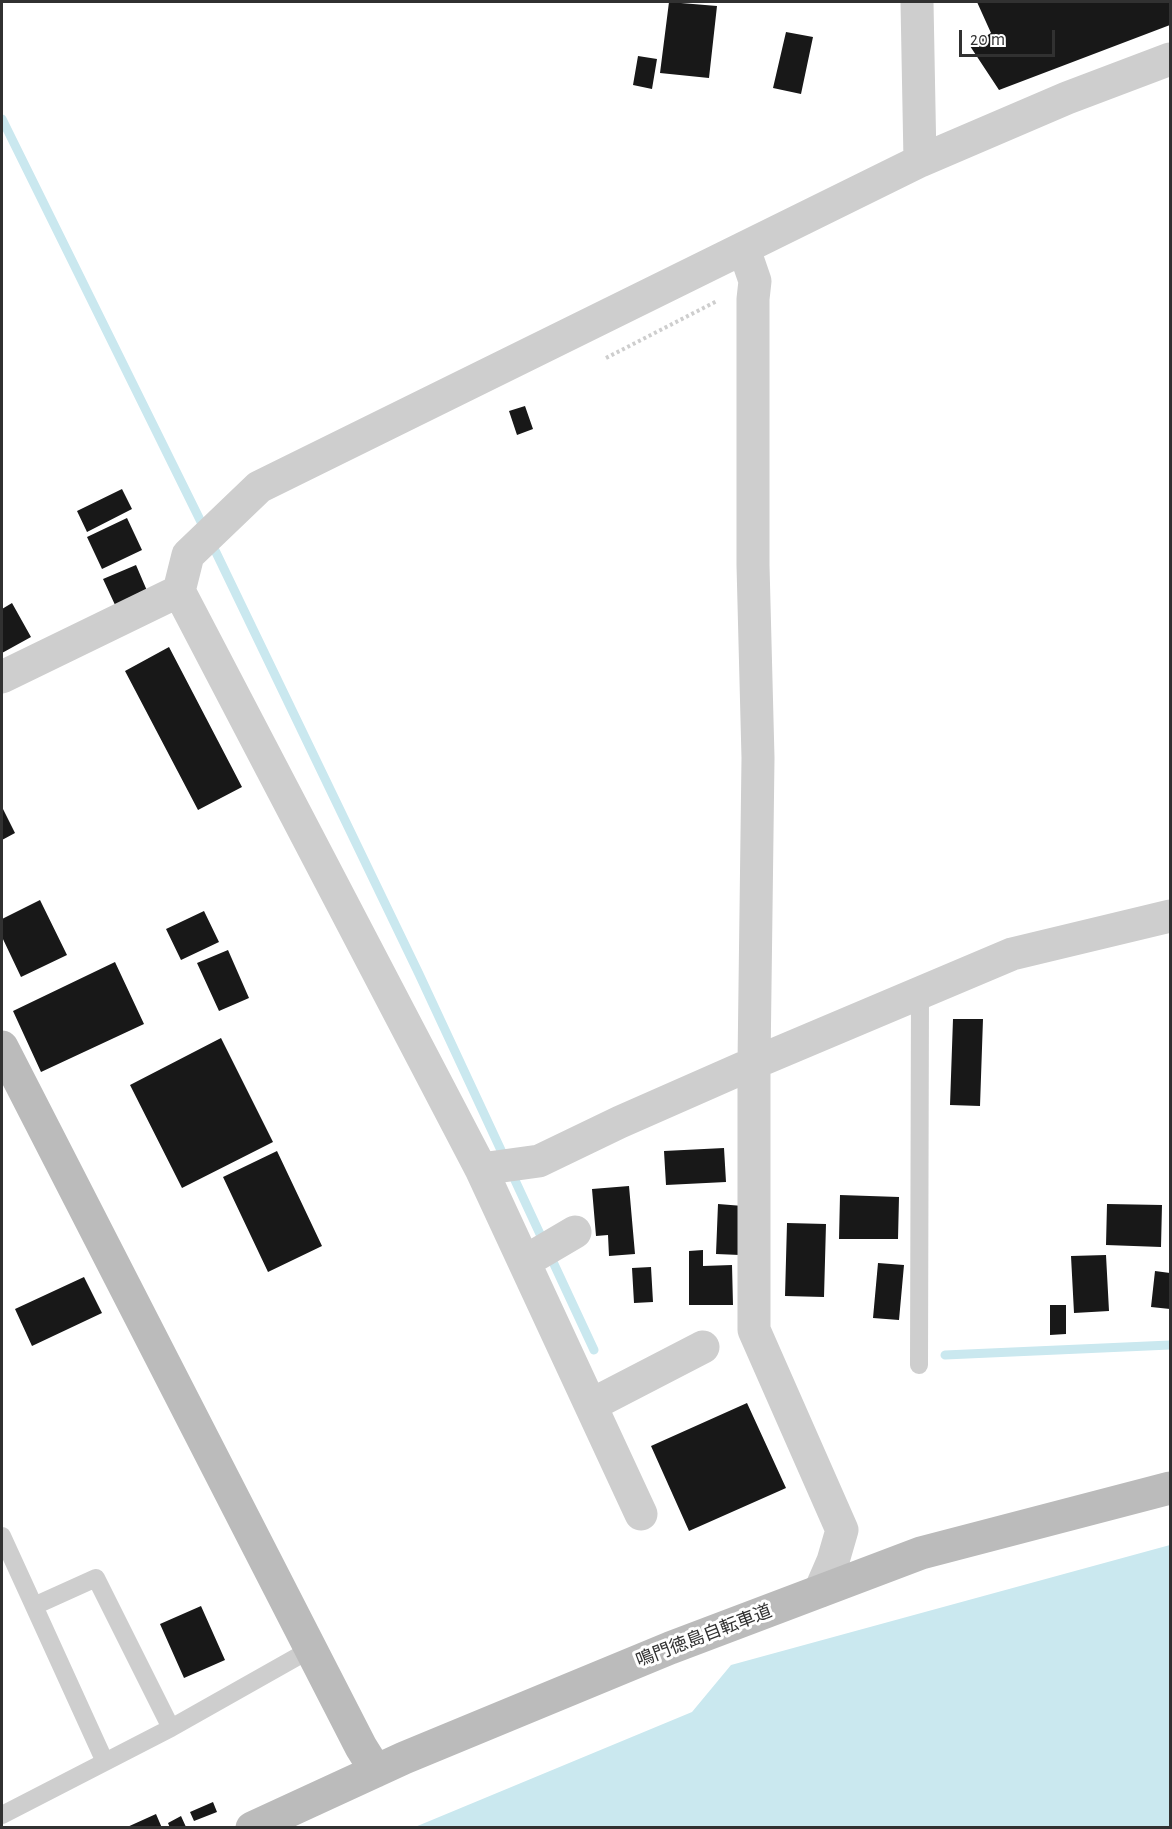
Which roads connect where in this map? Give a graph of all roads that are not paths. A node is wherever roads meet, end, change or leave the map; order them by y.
1 (916, 2) edge
2 (1170, 59) edge
3 (920, 161) junction
4 (744, 249) junction
5 (178, 591) junction
6 (2, 677) edge
7 (1170, 916) edge
8 (920, 993) junction
9 (2, 1047) edge
10 (754, 1063) junction
11 (481, 1169) junction
12 (574, 1232) dead end
13 (524, 1262) junction
14 (703, 1347) dead end
15 (919, 1365) dead end
16 (591, 1405) junction
17 (1170, 1488) edge
18 (641, 1514) dead end
19 (2, 1536) edge
20 (820, 1591) junction
21 (34, 1606) junction
22 (311, 1648) junction
23 (171, 1728) junction
24 (105, 1762) junction
25 (376, 1771) junction
26 (2, 1815) edge
27 (252, 1827) edge

1 - 3 street
2 - 3 street
3 - 4 street
4 - 5 street
4 - 10 street
5 - 6 street
5 - 11 street
7 - 8 street
8 - 10 street
8 - 15 lane
9 - 22 main road
10 - 11 street
10 - 20 street
11 - 13 street
12 - 13 street
13 - 16 street
14 - 16 street
16 - 18 street
17 - 20 main road, 鳴門徳島自転車道
19 - 21 lane
20 - 25 main road, 鳴門徳島自転車道
21 - 23 lane
21 - 24 lane
22 - 23 lane
22 - 25 main road
23 - 24 lane
24 - 26 lane
25 - 27 main road, 鳴門徳島自転車道

